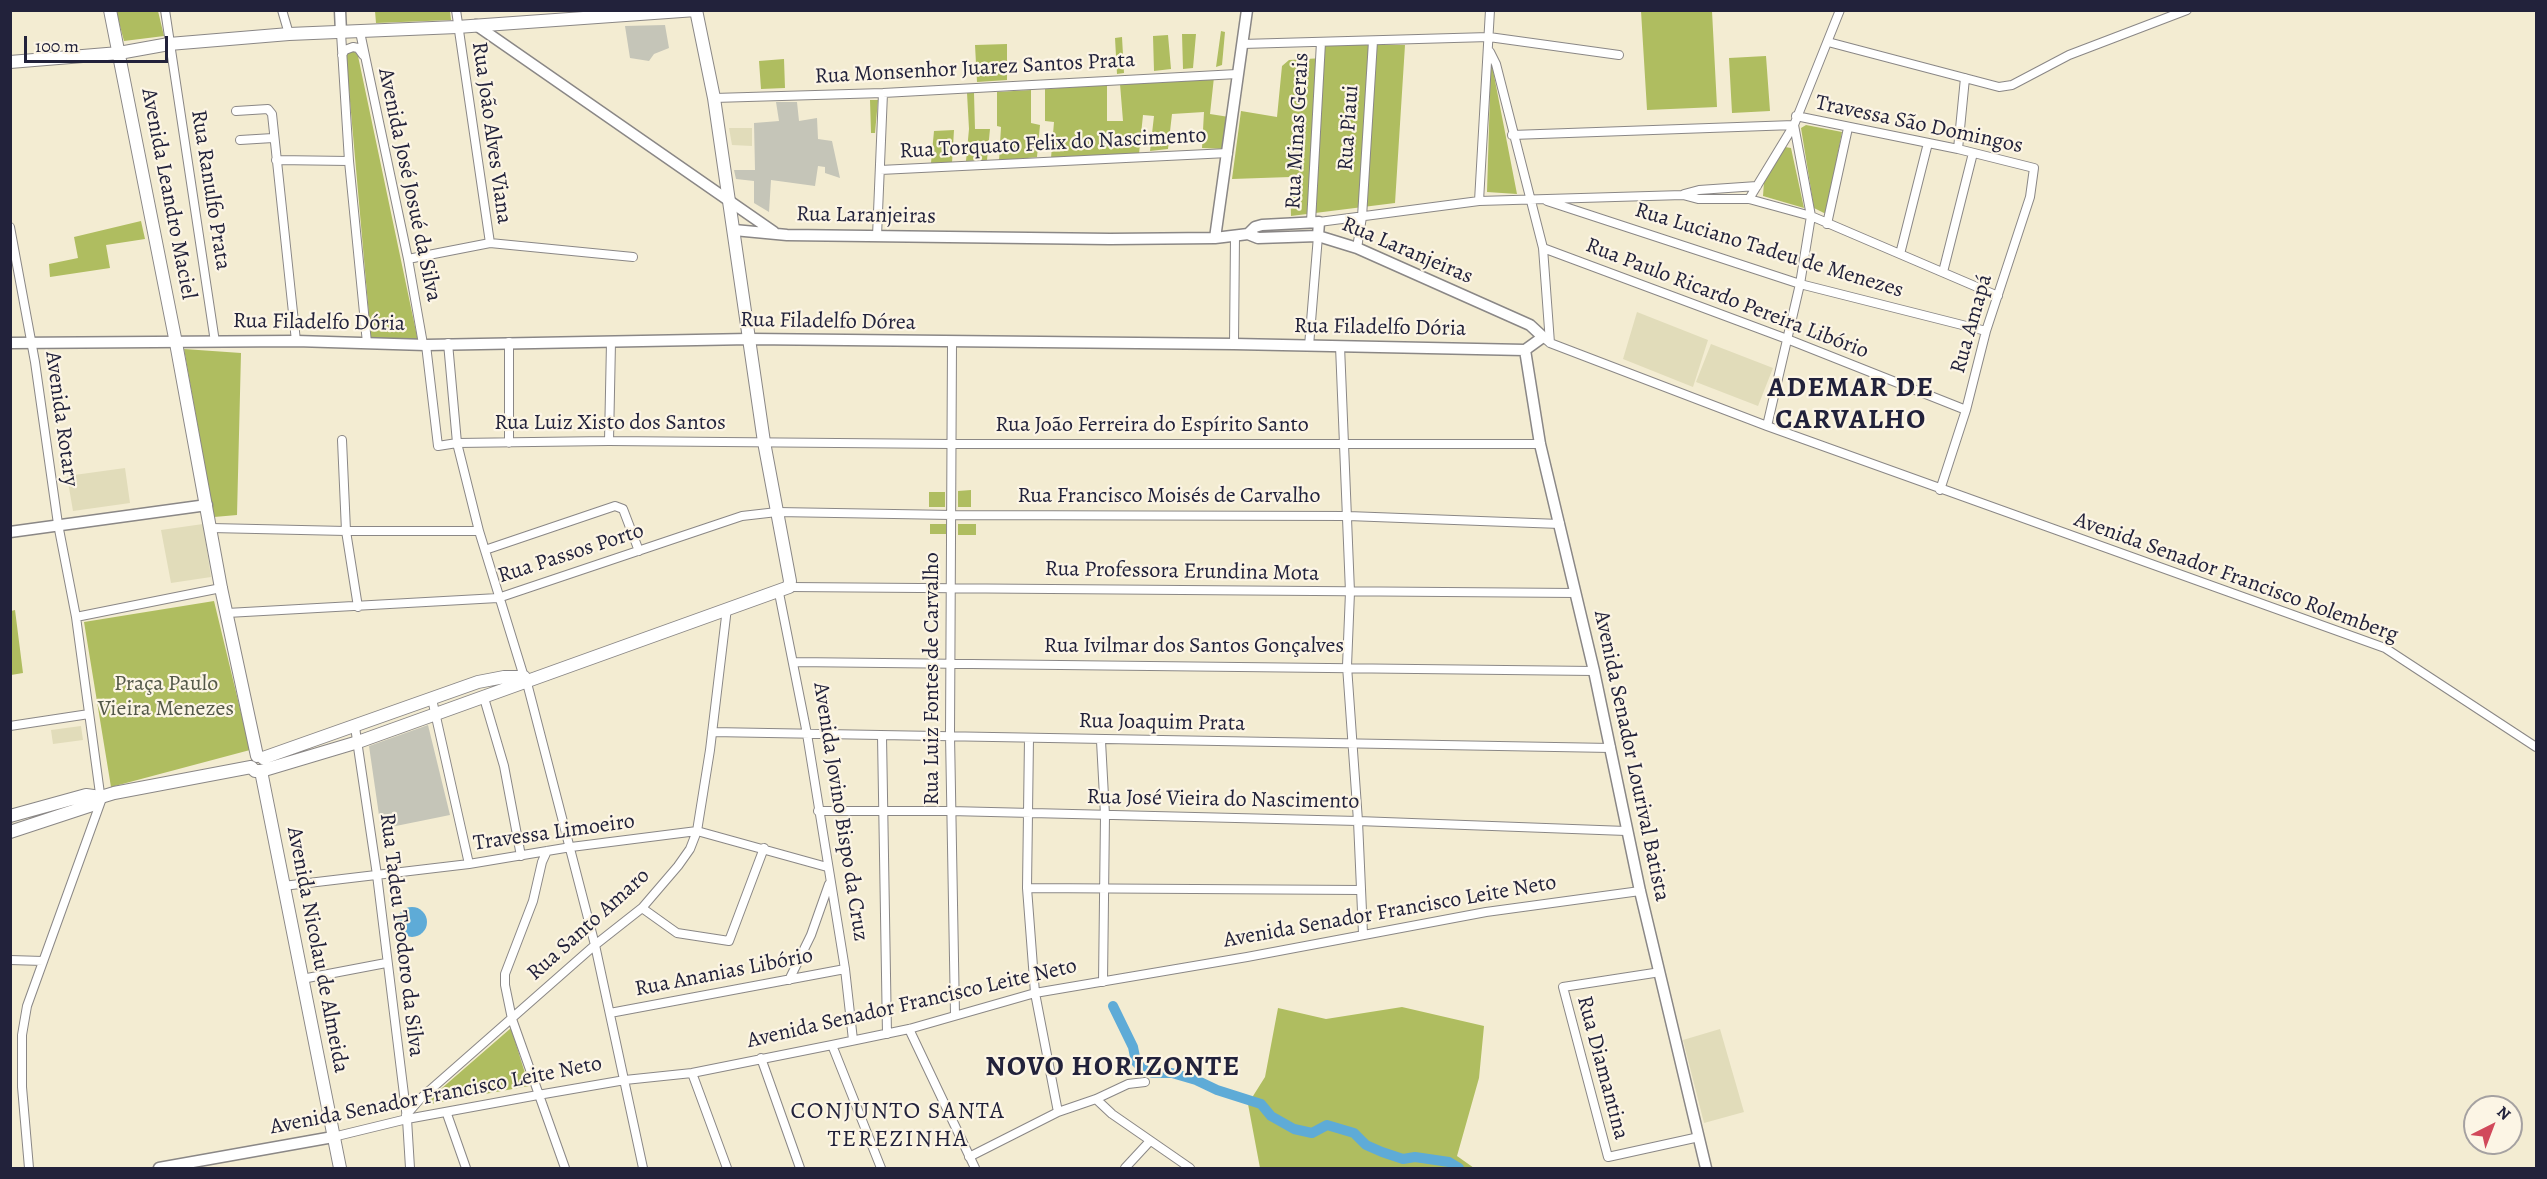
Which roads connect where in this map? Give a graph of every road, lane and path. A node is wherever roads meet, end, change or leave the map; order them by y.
1 (110, 10) edge
2 (165, 10) edge
3 (282, 10) edge
4 (340, 10) edge
5 (456, 10) edge
6 (696, 10) edge
7 (1246, 10) edge
8 (1490, 10) edge
9 (1840, 10) edge
10 (2187, 10) edge
11 (476, 26) junction
12 (457, 27) junction
13 (360, 32) junction
14 (341, 33) junction
15 (289, 34) junction
16 (1490, 37) junction
17 (1373, 41) junction
18 (1321, 42) junction
19 (1828, 42) junction
20 (170, 44) junction
21 (1242, 44) junction
22 (1489, 51) junction
23 (119, 53) junction
24 (1619, 55) dead end
25 (365, 58) junction
26 (342, 61) junction
27 (10, 62) edge
28 (1237, 74) junction
29 (1965, 78) junction
30 (883, 93) junction
31 (714, 98) junction
32 (236, 111) dead end
33 (1795, 121) junction
34 (1848, 128) junction
35 (1512, 135) junction
36 (273, 138) junction
37 (240, 140) dead end
38 (1928, 143) junction
39 (1958, 149) junction
40 (1228, 153) junction
41 (1973, 153) junction
42 (276, 160) junction
43 (349, 161) junction
44 (2034, 168) joint
45 (880, 170) junction
46 (1757, 186) junction
47 (1683, 195) junction
48 (1749, 199) junction
49 (1531, 200) junction
50 (1543, 200) junction
51 (1479, 201) junction
52 (729, 203) junction
53 (1811, 216) junction
54 (1362, 217) junction
55 (1315, 222) junction
56 (1827, 224) junction
57 (10, 227) edge
58 (734, 230) junction
59 (776, 234) junction
60 (1248, 234) junction
61 (877, 236) junction
62 (1235, 236) junction
63 (1318, 236) junction
64 (1215, 238) junction
65 (490, 243) junction
66 (1358, 248) junction
67 (1543, 248) junction
68 (1900, 254) junction
69 (633, 257) dead end
70 (408, 259) junction
71 (1943, 272) junction
72 (1800, 284) junction
73 (1998, 296) junction
74 (1986, 332) junction
75 (750, 339) junction
76 (1787, 339) junction
77 (1547, 340) junction
78 (296, 341) junction
79 (32, 342) junction
80 (215, 342) junction
81 (509, 342) junction
82 (611, 342) junction
83 (10, 343) edge
84 (176, 343) junction
85 (448, 343) junction
86 (952, 343) junction
87 (367, 344) junction
88 (1234, 344) junction
89 (424, 345) junction
90 (1340, 345) junction
91 (1309, 346) junction
92 (1525, 350) junction
93 (1966, 410) junction
94 (1767, 426) junction
95 (342, 440) dead end
96 (609, 441) junction
97 (764, 442) junction
98 (457, 443) junction
99 (509, 443) junction
100 (951, 444) junction
101 (1345, 444) junction
102 (1540, 444) junction
103 (1940, 490) junction
104 (207, 505) junction
105 (777, 512) junction
106 (952, 515) junction
107 (1348, 516) junction
108 (58, 524) junction
109 (1560, 524) junction
110 (211, 528) junction
111 (346, 531) junction
112 (479, 531) junction
113 (10, 532) edge
114 (485, 550) junction
115 (639, 551) junction
116 (221, 588) junction
117 (952, 588) junction
118 (784, 590) junction
119 (1350, 592) junction
120 (1575, 594) junction
121 (498, 598) junction
122 (358, 607) junction
123 (727, 608) junction
124 (227, 613) junction
125 (76, 616) junction
126 (794, 662) junction
127 (952, 663) junction
128 (1347, 666) junction
129 (1594, 670) junction
130 (526, 680) junction
131 (506, 683) junction
132 (484, 698) junction
133 (432, 699) junction
134 (436, 713) junction
135 (89, 714) junction
136 (10, 726) edge
137 (355, 727) junction
138 (712, 732) junction
139 (807, 734) junction
140 (950, 735) junction
141 (882, 736) junction
142 (1029, 738) junction
143 (1101, 741) junction
144 (358, 742) junction
145 (1352, 743) junction
146 (2536, 747) edge
147 (1611, 748) junction
148 (259, 764) junction
149 (101, 797) junction
150 (818, 811) junction
151 (884, 811) junction
152 (950, 811) junction
153 (1027, 813) junction
154 (1105, 815) junction
155 (10, 816) edge
156 (1358, 820) junction
157 (697, 831) junction
158 (1626, 831) junction
159 (10, 832) edge
160 (571, 847) junction
161 (764, 848) junction
162 (548, 851) junction
163 (521, 856) junction
164 (469, 864) junction
165 (827, 867) junction
166 (377, 875) junction
167 (830, 880) junction
168 (283, 886) junction
169 (1027, 888) junction
170 (1102, 888) junction
171 (1361, 890) junction
172 (1640, 891) junction
173 (642, 908) junction
174 (1363, 934) junction
175 (595, 945) junction
176 (10, 960) edge
177 (43, 961) junction
178 (386, 963) junction
179 (845, 969) junction
180 (1654, 973) dead end
181 (302, 979) junction
182 (789, 980) junction
183 (1103, 982) junction
184 (1035, 993) junction
185 (610, 1013) junction
186 (955, 1015) junction
187 (512, 1019) junction
188 (909, 1029) junction
189 (887, 1034) junction
190 (853, 1040) junction
191 (832, 1045) junction
192 (761, 1058) junction
193 (692, 1072) junction
194 (625, 1080) junction
195 (1145, 1082) dead end
196 (538, 1095) junction
197 (1096, 1099) junction
198 (1058, 1112) junction
199 (447, 1114) junction
200 (407, 1117) junction
201 (333, 1137) junction
202 (1699, 1137) junction
203 (1150, 1141) junction
204 (969, 1156) junction
205 (29, 1168) edge
206 (159, 1168) edge
207 (340, 1168) edge
208 (410, 1168) edge
209 (466, 1168) edge
210 (565, 1168) edge
211 (643, 1168) edge
212 (727, 1168) edge
213 (800, 1168) edge
214 (881, 1168) edge
215 (975, 1168) edge
216 (1125, 1168) edge
217 (1190, 1168) edge
218 (1707, 1168) edge

1 - 23 main road, Avenida Leandro Maciel
2 - 20 street, Rua Ranulfo Prata
3 - 15 street
4 - 14 street
5 - 12 street, Rua João Alves Viana
6 - 11 main road
6 - 31 main road, Avenida Jovino Bispo da Cruz
7 - 21 street
8 - 16 street
9 - 19 street
10 - 29 street
11 - 12 main road
11 - 52 street, Rua Laranjeiras
12 - 13 main road
12 - 65 street, Rua João Alves Viana
13 - 14 main road
13 - 25 street, Avenida José Josué da Silva
14 - 15 main road
14 - 26 street, Avenida José Josué da Silva
15 - 20 main road
16 - 17 street
16 - 22 street
16 - 24 street
17 - 18 street
17 - 54 street, Rua Piaui
18 - 21 street
18 - 55 street, Rua Minas Gerais
19 - 29 street
19 - 33 street
20 - 23 main road
20 - 80 street, Rua Ranulfo Prata
21 - 28 street
22 - 35 street
22 - 51 street
23 - 27 main road
23 - 84 main road, Avenida Leandro Maciel
25 - 26 street
25 - 70 street, Avenida José Josué da Silva
26 - 43 street, Avenida José Josué da Silva
28 - 30 street, Rua Monsenhor Juarez Santos Prata
28 - 40 street
29 - 39 street
30 - 31 street, Rua Monsenhor Juarez Santos Prata
30 - 45 street
31 - 52 main road, Avenida Jovino Bispo da Cruz
32 - 36 street
33 - 34 street, Travessa São Domingos
33 - 35 street, Travessa São Domingos
33 - 46 street
33 - 53 street
34 - 38 street, Travessa São Domingos
34 - 56 street
35 - 49 street
36 - 37 street
36 - 42 street
38 - 39 street, Travessa São Domingos
38 - 68 street
39 - 41 street, Travessa São Domingos
40 - 45 street, Rua Torquato Felix do Nascimento
40 - 64 street
41 - 44 street, Travessa São Domingos
41 - 71 street
42 - 43 street
42 - 78 street
43 - 87 street, Avenida José Josué da Silva
44 - 73 street, Rua Amapá
45 - 61 street
46 - 47 street
46 - 48 street
47 - 48 street
47 - 50 street
48 - 53 street
49 - 50 street
49 - 51 street
49 - 67 street
50 - 72 street, Rua Luciano Tadeu de Menezes
51 - 54 street
52 - 58 main road, Avenida Jovino Bispo da Cruz
52 - 59 street, Rua Laranjeiras
53 - 56 street
53 - 72 street
54 - 55 street
54 - 66 street, Rua Piaui
55 - 60 street, Rua Laranjeiras
55 - 63 street
56 - 68 street
57 - 79 street, Avenida Rotary
58 - 59 street
58 - 75 main road, Avenida Jovino Bispo da Cruz
59 - 61 street, Rua Laranjeiras
60 - 62 street, Rua Laranjeiras
60 - 63 street, Rua Laranjeiras
61 - 64 street, Rua Laranjeiras
62 - 64 street, Rua Laranjeiras
62 - 88 street
63 - 66 street, Rua Laranjeiras
63 - 91 street
65 - 69 street
65 - 70 street
66 - 77 street, Rua Laranjeiras
67 - 76 street, Rua Paulo Ricardo Pereira Libório
67 - 77 street
68 - 71 street
70 - 89 street, Avenida José Josué da Silva
71 - 73 street
72 - 74 street, Rua Luciano Tadeu de Menezes
72 - 76 street
73 - 74 street, Rua Amapá
74 - 93 street, Rua Amapá
75 - 82 street, Rua Filadelfo Dórea
75 - 86 street, Rua Filadelfo Dórea
75 - 97 main road, Avenida Jovino Bispo da Cruz
76 - 93 street, Rua Paulo Ricardo Pereira Libório
76 - 94 street
77 - 92 street
77 - 94 street, Avenida Senador Francisco Rolemberg
78 - 80 street, Rua Filadelfo Dória
78 - 87 street, Rua Filadelfo Dória
79 - 83 street, Rua Filadelfo Dória
79 - 84 street, Rua Filadelfo Dória
79 - 108 street, Avenida Rotary
80 - 84 street, Rua Filadelfo Dória
81 - 82 street, Rua Filadelfo Dórea
81 - 85 street, Rua Filadelfo Dórea
81 - 99 street
82 - 96 street
84 - 104 main road, Avenida Leandro Maciel
85 - 89 street, Rua Filadelfo Dórea
85 - 98 street
86 - 88 street, Rua Filadelfo Dórea
86 - 100 street, Rua Luiz Fontes de Carvalho
87 - 89 street, Rua Filadelfo Dória
88 - 91 street, Rua Filadelfo Dória
89 - 98 street, Avenida José Josué da Silva
90 - 91 street, Rua Filadelfo Dória
90 - 92 street, Rua Filadelfo Dória
90 - 101 street
92 - 102 street, Avenida Senador Lourival Batista
93 - 103 street, Rua Amapá
94 - 103 street, Avenida Senador Francisco Rolemberg
95 - 111 street
96 - 97 street, Rua Luiz Xisto dos Santos
96 - 99 street, Rua Luiz Xisto dos Santos
97 - 100 street, Rua João Ferreira do Espírito Santo
97 - 105 main road, Avenida Jovino Bispo da Cruz
98 - 99 street, Rua Luiz Xisto dos Santos
98 - 112 street
100 - 101 street, Rua João Ferreira do Espírito Santo
100 - 106 street, Rua Luiz Fontes de Carvalho
101 - 102 street, Rua João Ferreira do Espírito Santo
101 - 107 street
102 - 109 street, Avenida Senador Lourival Batista
103 - 146 street, Avenida Senador Francisco Rolemberg
104 - 108 street
104 - 110 main road
105 - 106 street, Rua Francisco Moisés de Carvalho
105 - 115 street, Rua Passos Porto
105 - 118 main road, Avenida Jovino Bispo da Cruz
106 - 107 street, Rua Francisco Moisés de Carvalho
106 - 117 street, Rua Luiz Fontes de Carvalho
107 - 109 street, Rua Francisco Moisés de Carvalho
107 - 119 street
108 - 113 street
108 - 125 street, Avenida Rotary
109 - 120 street, Avenida Senador Lourival Batista
110 - 111 street
110 - 116 main road
111 - 112 street
111 - 122 street
112 - 114 street
114 - 115 street
114 - 121 street
115 - 121 street, Rua Passos Porto
116 - 124 main road
116 - 125 street
117 - 118 street, Rua Professora Erundina Mota
117 - 119 street, Rua Professora Erundina Mota
117 - 127 street, Rua Luiz Fontes de Carvalho
118 - 123 main road
118 - 126 street, Avenida Jovino Bispo da Cruz
119 - 120 street, Rua Professora Erundina Mota
119 - 128 street
120 - 129 street, Avenida Senador Lourival Batista
121 - 122 street, Rua Passos Porto
121 - 130 street
122 - 124 street, Rua Passos Porto
123 - 130 main road
123 - 138 street, Rua Santo Amaro
124 - 148 main road
125 - 135 street
126 - 127 street, Rua Ivilmar dos Santos Gonçalves
126 - 139 street, Avenida Jovino Bispo da Cruz
127 - 128 street, Rua Ivilmar dos Santos Gonçalves
127 - 140 street, Rua Luiz Fontes de Carvalho
128 - 129 street, Rua Ivilmar dos Santos Gonçalves
128 - 145 street
129 - 147 street, Avenida Senador Lourival Batista
130 - 131 main road
130 - 160 street
131 - 132 main road
131 - 133 main road
132 - 134 main road
132 - 163 street
133 - 134 street
133 - 137 main road
134 - 144 main road
134 - 164 street
135 - 136 street
135 - 149 street
137 - 144 street, Rua Tadeu Teodoro da Silva
137 - 148 main road
138 - 139 street, Rua Joaquim Prata
138 - 157 street, Rua Santo Amaro
139 - 141 street, Rua Joaquim Prata
139 - 150 street, Avenida Jovino Bispo da Cruz
140 - 141 street, Rua Joaquim Prata
140 - 142 street, Rua Joaquim Prata
140 - 152 street, Rua Luiz Fontes de Carvalho
141 - 151 street
142 - 143 street, Rua Joaquim Prata
142 - 153 street
143 - 145 street, Rua Joaquim Prata
143 - 154 street
144 - 148 main road
144 - 166 street, Rua Tadeu Teodoro da Silva
145 - 147 street, Rua Joaquim Prata
145 - 156 street
147 - 158 street, Avenida Senador Lourival Batista
148 - 149 main road
148 - 168 main road, Avenida Nicolau de Almeida
149 - 155 main road
149 - 159 main road
149 - 177 street
150 - 151 street, Rua José Vieira do Nascimento
150 - 165 street, Avenida Jovino Bispo da Cruz
151 - 152 street, Rua José Vieira do Nascimento
151 - 189 street
152 - 153 street, Rua José Vieira do Nascimento
152 - 186 street, Rua Luiz Fontes de Carvalho
153 - 154 street, Rua José Vieira do Nascimento
153 - 169 street
154 - 156 street, Rua José Vieira do Nascimento
154 - 170 street
156 - 158 street, Rua José Vieira do Nascimento
156 - 171 street
157 - 160 street, Travessa Limoeiro
157 - 161 street, Travessa Limoeiro
157 - 173 street, Rua Santo Amaro
158 - 172 street, Avenida Senador Lourival Batista
160 - 162 street, Travessa Limoeiro
160 - 175 street
161 - 165 street, Travessa Limoeiro
161 - 173 street
162 - 163 street, Travessa Limoeiro
162 - 187 street
163 - 164 street, Travessa Limoeiro
164 - 166 street, Travessa Limoeiro
165 - 167 street, Avenida Jovino Bispo da Cruz
166 - 168 street, Travessa Limoeiro
166 - 178 street, Rua Tadeu Teodoro da Silva
167 - 179 street, Avenida Jovino Bispo da Cruz
167 - 182 street
168 - 181 main road, Avenida Nicolau de Almeida
169 - 170 street
169 - 184 street
170 - 171 street
170 - 183 street
171 - 174 street
172 - 174 street, Avenida Senador Francisco Leite Neto
172 - 202 street, Avenida Senador Lourival Batista
173 - 175 street, Rua Santo Amaro
174 - 183 street, Avenida Senador Francisco Leite Neto
175 - 185 street
175 - 187 street, Rua Santo Amaro
176 - 177 street
177 - 205 street
178 - 181 street
178 - 200 street, Rua Tadeu Teodoro da Silva
179 - 182 street, Rua Ananias Libório
179 - 190 street, Avenida Jovino Bispo da Cruz
180 - 202 street, Rua Diamantina
181 - 201 main road, Avenida Nicolau de Almeida
182 - 185 street, Rua Ananias Libório
183 - 184 street, Avenida Senador Francisco Leite Neto
184 - 186 street, Avenida Senador Francisco Leite Neto
184 - 198 street
185 - 194 street
186 - 188 street, Avenida Senador Francisco Leite Neto
187 - 196 street
187 - 200 street, Rua Santo Amaro
188 - 189 street, Avenida Senador Francisco Leite Neto
188 - 204 street
189 - 190 street, Avenida Senador Francisco Leite Neto
190 - 191 street, Avenida Senador Francisco Leite Neto
191 - 192 street, Avenida Senador Francisco Leite Neto
191 - 214 street
192 - 193 street, Avenida Senador Francisco Leite Neto
192 - 213 street
193 - 194 street, Avenida Senador Francisco Leite Neto
193 - 212 street
194 - 196 street, Avenida Senador Francisco Leite Neto
194 - 211 street
195 - 197 street
196 - 199 street, Avenida Senador Francisco Leite Neto
196 - 210 street
197 - 198 street
197 - 203 street
198 - 204 street
199 - 200 street, Avenida Senador Francisco Leite Neto
199 - 209 street
200 - 201 street, Avenida Senador Francisco Leite Neto
200 - 208 street, Rua Tadeu Teodoro da Silva
201 - 206 street, Avenida Senador Francisco Leite Neto
201 - 207 main road, Avenida Nicolau de Almeida
202 - 218 street, Avenida Senador Lourival Batista
203 - 216 street
203 - 217 street
204 - 215 street

